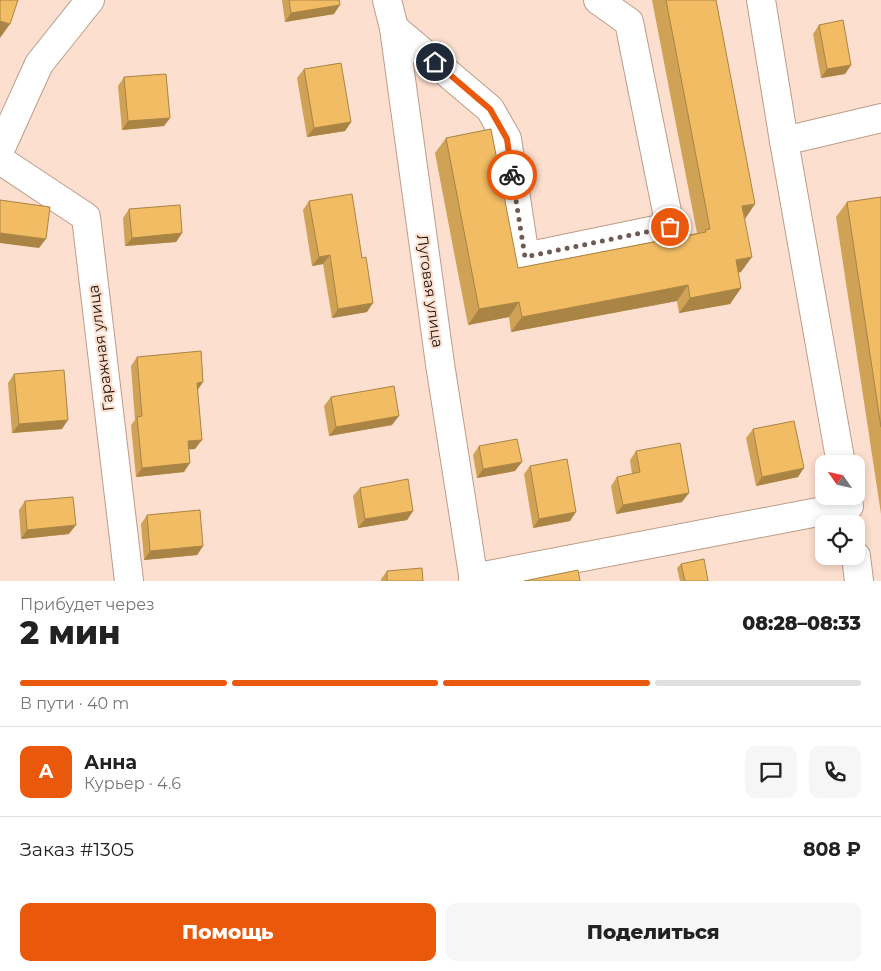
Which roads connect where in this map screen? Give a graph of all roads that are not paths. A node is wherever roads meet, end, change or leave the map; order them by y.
1 (90, 0) edge
2 (387, 0) edge
3 (598, 0) edge
4 (761, 0) edge
5 (394, 28) junction
6 (8, 110) edge
7 (881, 118) edge
8 (784, 142) junction
9 (0, 150) edge
10 (0, 160) edge
11 (839, 455) edge
12 (849, 509) edge
13 (474, 580) edge
14 (129, 581) edge

1 - 6 street
2 - 5 street, Луговая улица
3 - 5 street
4 - 8 street
5 - 13 street, Луговая улица
6 - 9 street
7 - 8 street
8 - 11 street
10 - 14 street, Гаражная улица
12 - 13 street

